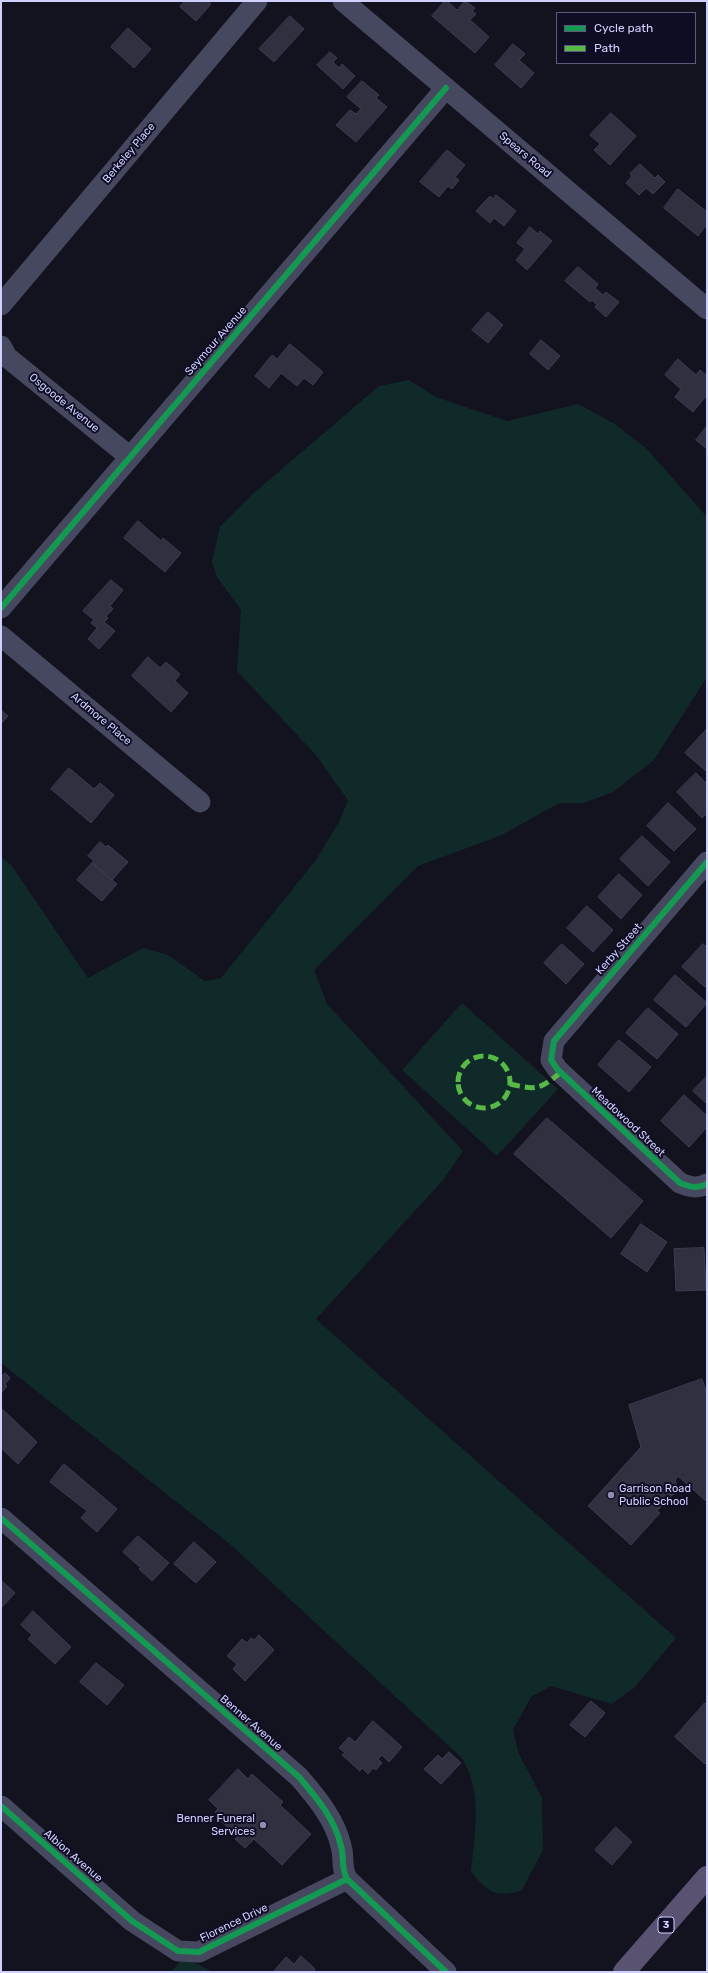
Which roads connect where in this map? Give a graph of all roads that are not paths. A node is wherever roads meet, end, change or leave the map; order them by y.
1 (257, 1) edge
2 (343, 1) edge
3 (446, 88) junction
4 (1, 305) edge
5 (707, 309) edge
6 (1, 346) edge
7 (130, 457) junction
8 (1, 608) edge
9 (1, 636) edge
10 (200, 802) dead end
11 (707, 862) edge
12 (552, 1051) joint
13 (707, 1184) edge
14 (1, 1518) edge
15 (1, 1806) edge
16 (707, 1877) edge
17 (347, 1879) junction
18 (132, 1921) joint
19 (446, 1972) edge
20 (624, 1972) edge

1 - 4 street, Berkeley Place
2 - 3 street, Spears Road
3 - 5 street, Spears Road
3 - 7 street, Seymour Avenue
6 - 7 street, Osgoode Avenue
7 - 8 street, Seymour Avenue
9 - 10 street, Ardmore Place
11 - 12 street, Kerby Street
12 - 13 street, Meadowood Street
14 - 17 street, Benner Avenue
15 - 18 street, Albion Avenue
16 - 20 main road, 3
17 - 18 street, Florence Drive
17 - 19 street

